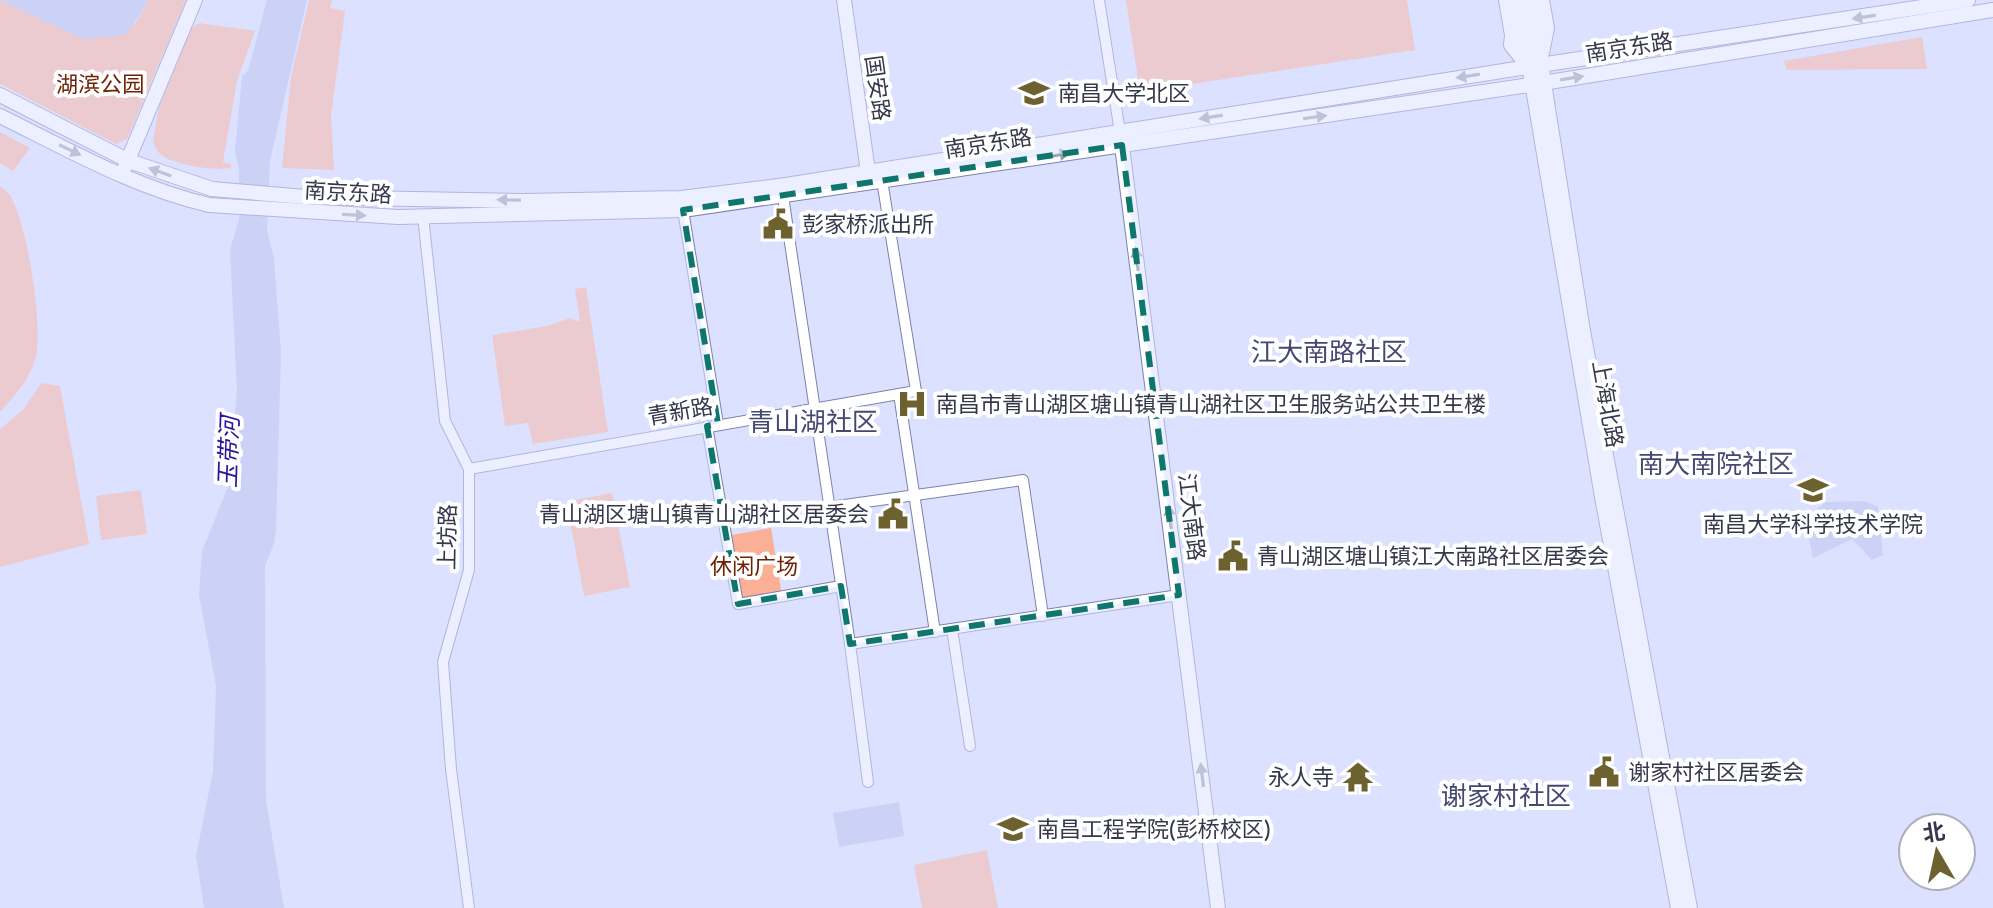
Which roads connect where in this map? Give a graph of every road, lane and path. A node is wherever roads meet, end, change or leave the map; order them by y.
1 (195, 0) edge
2 (844, 0) edge
3 (1099, 0) edge
4 (1506, 0) edge
5 (1518, 0) edge
6 (1531, 0) edge
7 (1542, 0) edge
8 (1968, 0) edge
9 (1908, 5) edge
10 (1993, 10) edge
11 (1534, 66) junction
12 (1537, 84) junction
13 (0, 95) edge
14 (0, 116) edge
15 (1121, 138) junction
16 (129, 161) junction
17 (122, 175) junction
18 (875, 176) junction
19 (783, 196) junction
20 (683, 210) junction
21 (423, 216) junction
22 (899, 394) junction
23 (815, 408) junction
24 (712, 425) junction
25 (469, 469) junction
26 (914, 494) junction
27 (830, 507) junction
28 (841, 586) junction
29 (1179, 595) junction
30 (1043, 616) junction
31 (952, 629) junction
32 (935, 632) junction
33 (850, 644) junction
34 (970, 746) dead end
35 (868, 782) dead end
36 (469, 908) edge
37 (1218, 908) edge
38 (1678, 908) edge
39 (1690, 908) edge

1 - 16 main road
2 - 18 main road, 国安路
3 - 15 street
4 - 11 main road
5 - 11 main road, 上海北路
6 - 11 main road, 上海北路
7 - 11 main road
8 - 9 main road, 南京东路
9 -> 11 main road, 南京东路
12 -> 10 main road, 南京东路
11 - 12 main road, 上海北路
11 -> 15 main road, 南京东路
15 -> 12 main road, 南京东路
12 - 38 main road, 上海北路
12 - 39 main road, 上海北路
13 - 16 main road, 南京东路
14 -> 17 main road, 南京东路
15 - 18 main road, 南京东路
29 -> 15 main road, 江大南路
16 - 17 main road
18 -> 16 main road, 南京东路
17 -> 21 main road, 南京东路
18 - 19 main road, 南京东路
18 - 22 street
19 - 20 main road, 南京东路
19 - 23 street
20 - 21 main road, 南京东路
20 - 24 street
21 - 25 street, 上坊路
22 - 23 street, 青新路
22 - 26 street
23 - 24 street, 青新路
23 - 27 street
24 - 25 street, 青新路
24 - 28 street
25 - 36 street, 上坊路
26 - 27 street
26 - 30 street
26 - 32 street
27 - 28 street
28 - 33 street
29 - 30 street
37 -> 29 main road, 江大南路
30 - 31 street
31 - 32 street
31 - 34 street
32 - 33 street
33 - 35 street

